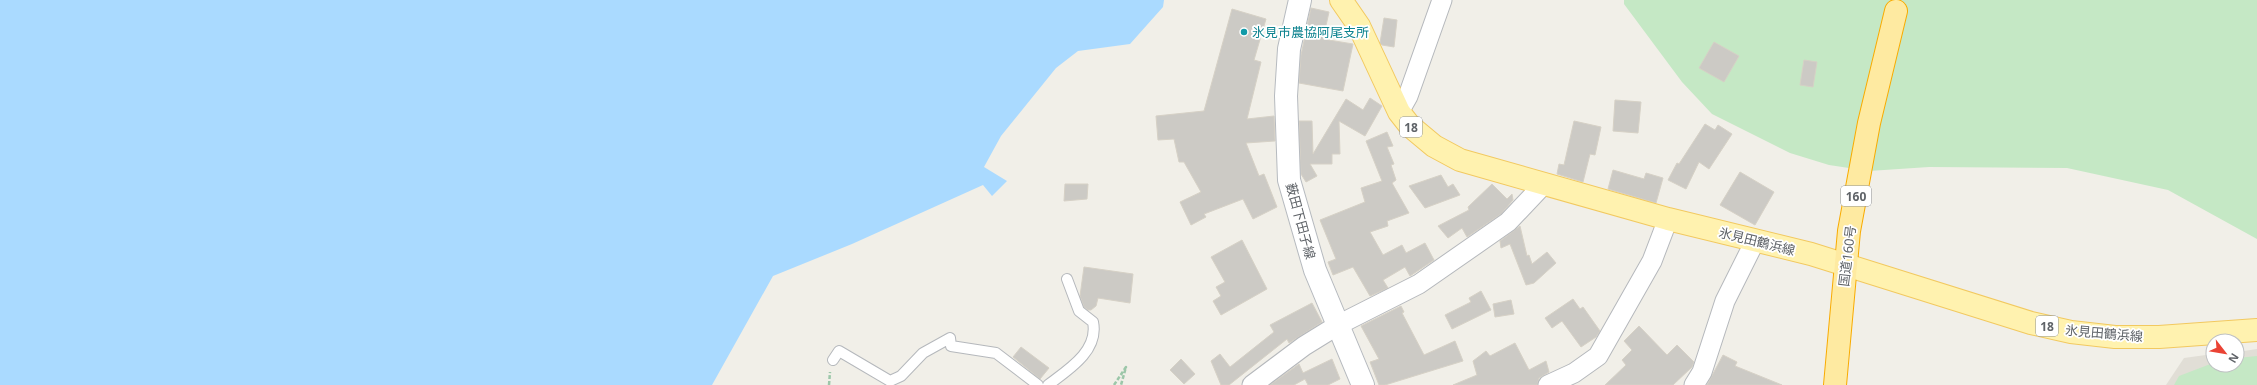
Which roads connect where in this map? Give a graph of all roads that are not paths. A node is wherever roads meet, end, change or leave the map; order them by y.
1 (1300, 0) edge
2 (1341, 0) edge
3 (1442, 0) edge
4 (1896, 11) dead end
5 (1399, 112) junction
6 (1544, 184) junction
7 (1668, 219) junction
8 (1755, 241) junction
9 (1846, 264) junction
10 (1068, 279) dead end
11 (1338, 325) junction
12 (2257, 330) edge
13 (833, 360) dead end
14 (1038, 385) edge
15 (1048, 385) edge
16 (1252, 385) edge
17 (1364, 385) edge
18 (1548, 385) edge
19 (1694, 385) edge
20 (1834, 385) edge

1 - 11 main road, 薮田下田子線
2 - 5 main road, 氷見田鶴浜線 / 18
3 - 5 street
4 - 9 highway, 国道160号 / 160
5 - 6 main road, 氷見田鶴浜線 / 18
6 - 7 main road, 氷見田鶴浜線 / 18
6 - 11 street
7 - 8 main road, 氷見田鶴浜線 / 18
7 - 18 street
8 - 9 main road, 氷見田鶴浜線 / 18
8 - 19 street
9 - 12 main road, 氷見田鶴浜線 / 18
9 - 20 highway, 国道160号 / 160
10 - 15 lane
11 - 16 street
11 - 17 main road, 薮田下田子線
13 - 14 lane

